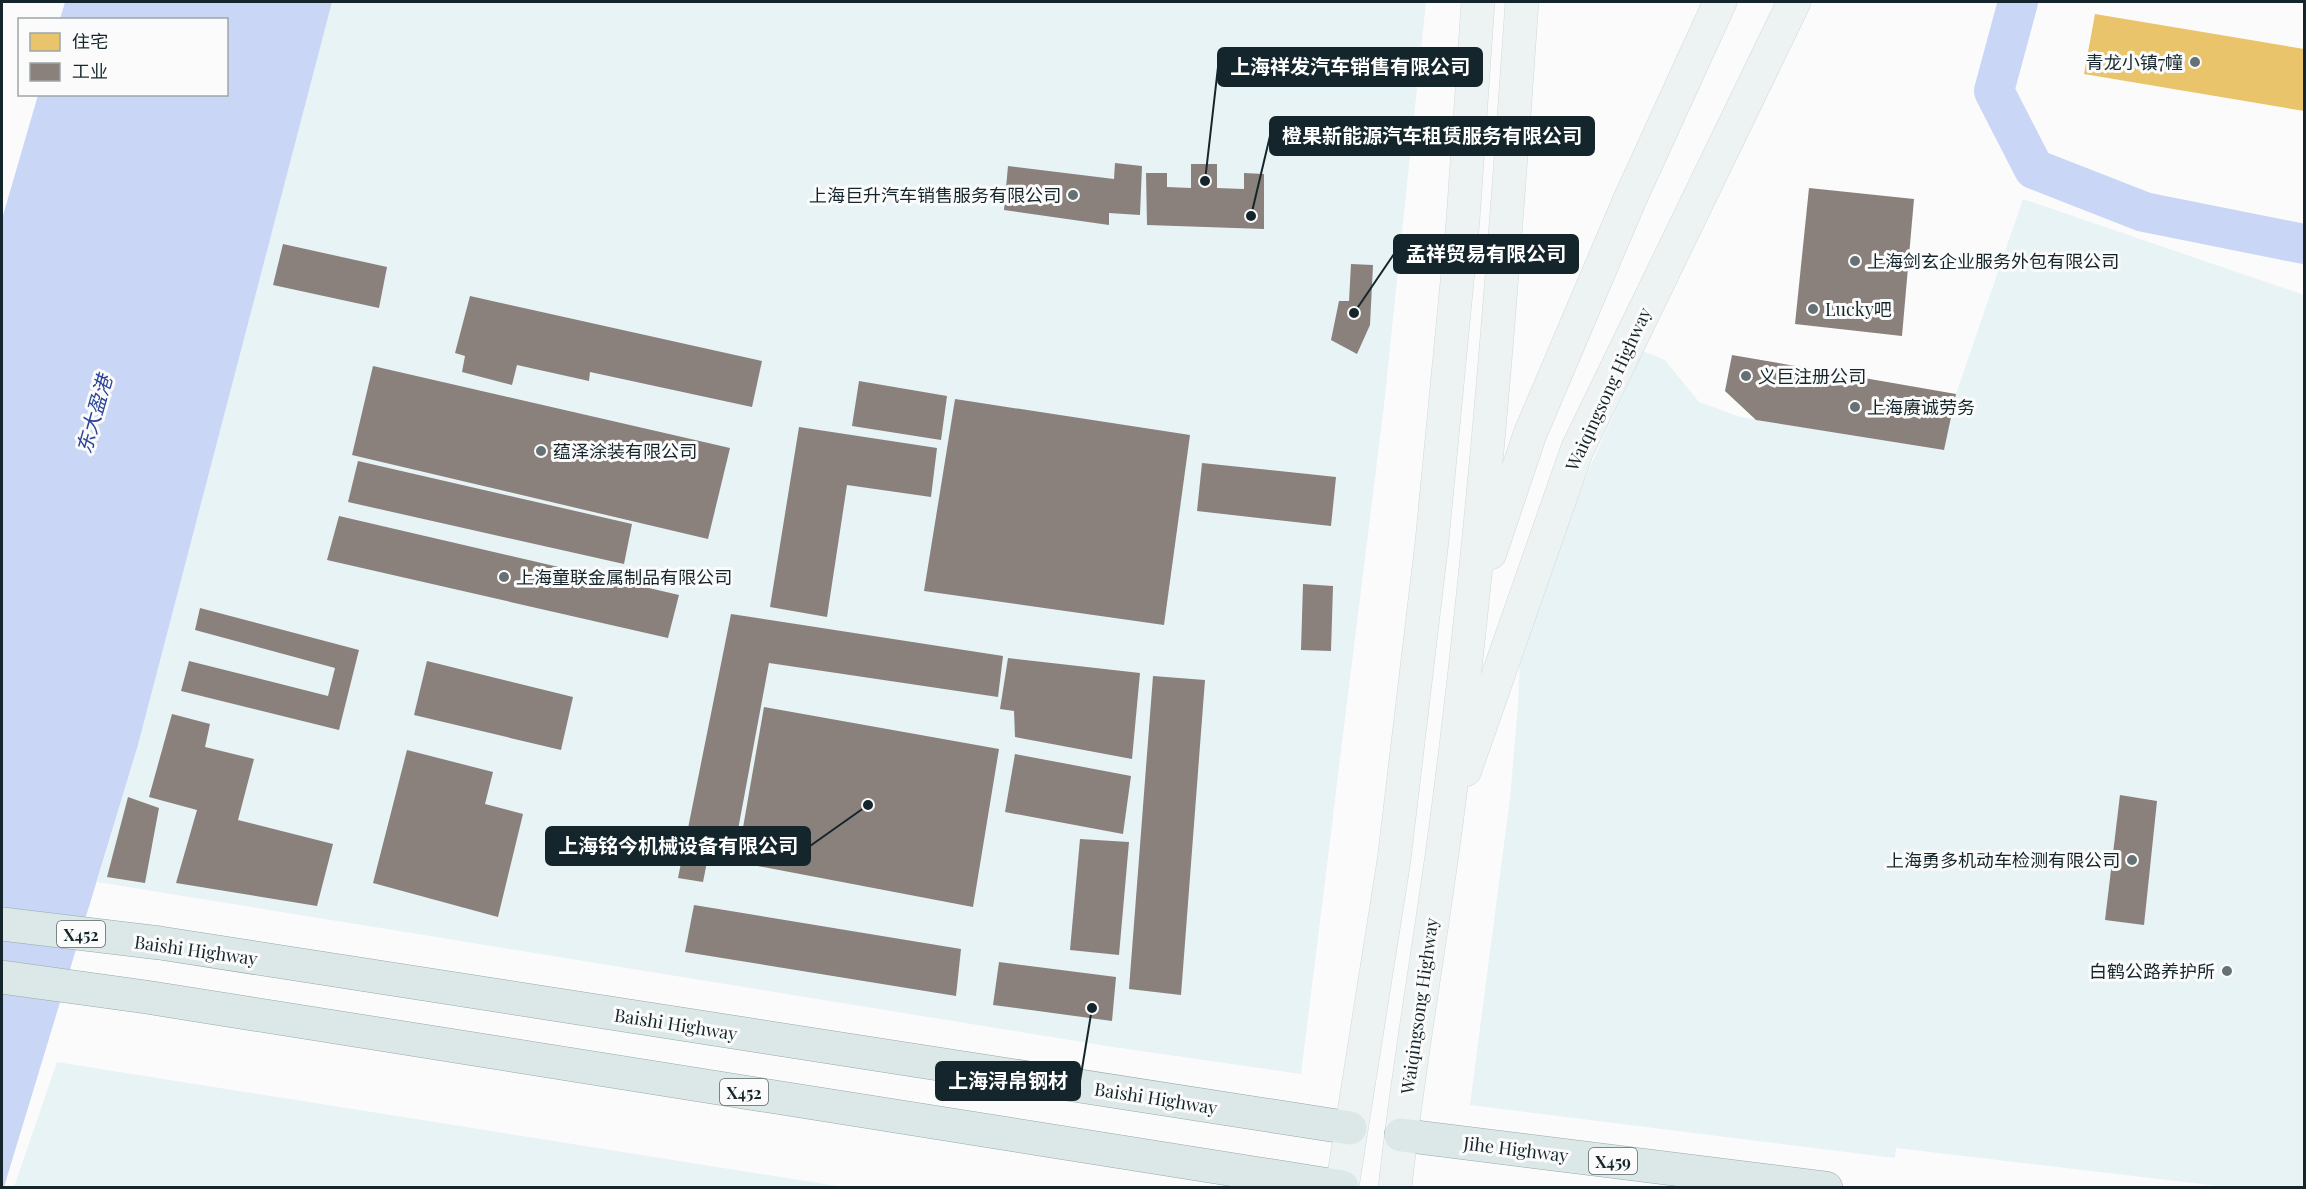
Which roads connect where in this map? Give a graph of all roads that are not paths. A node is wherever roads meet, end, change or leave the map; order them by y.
1 (1478, 2) edge
2 (1522, 2) edge
3 (1720, 2) edge
4 (1794, 2) edge
5 (1470, 616) junction
6 (1446, 825) junction
7 (1396, 841) junction
8 (2, 924) edge
9 (2, 976) edge
10 (1350, 1128) junction
11 (1401, 1135) junction
12 (1345, 1187) edge
13 (1395, 1188) edge
14 (1826, 1188) edge

1 - 7 main road, Waiqingsong Highway
2 - 5 main road, Waiqingsong Highway
3 - 5 main road, Waiqingsong Highway
4 - 6 main road, Waiqingsong Highway
5 - 6 main road, Waiqingsong Highway
5 - 7 main road, Waiqingsong Highway
6 - 11 main road, Waiqingsong Highway
7 - 10 main road, Waiqingsong Highway
8 - 10 main road, Baishi Highway / X452
9 - 12 main road, X452
10 - 11 main road, Jihe Highway / X459
10 - 12 main road, Waiqingsong Highway
11 - 13 main road, Waiqingsong Highway
11 - 14 main road, Jihe Highway / X459

